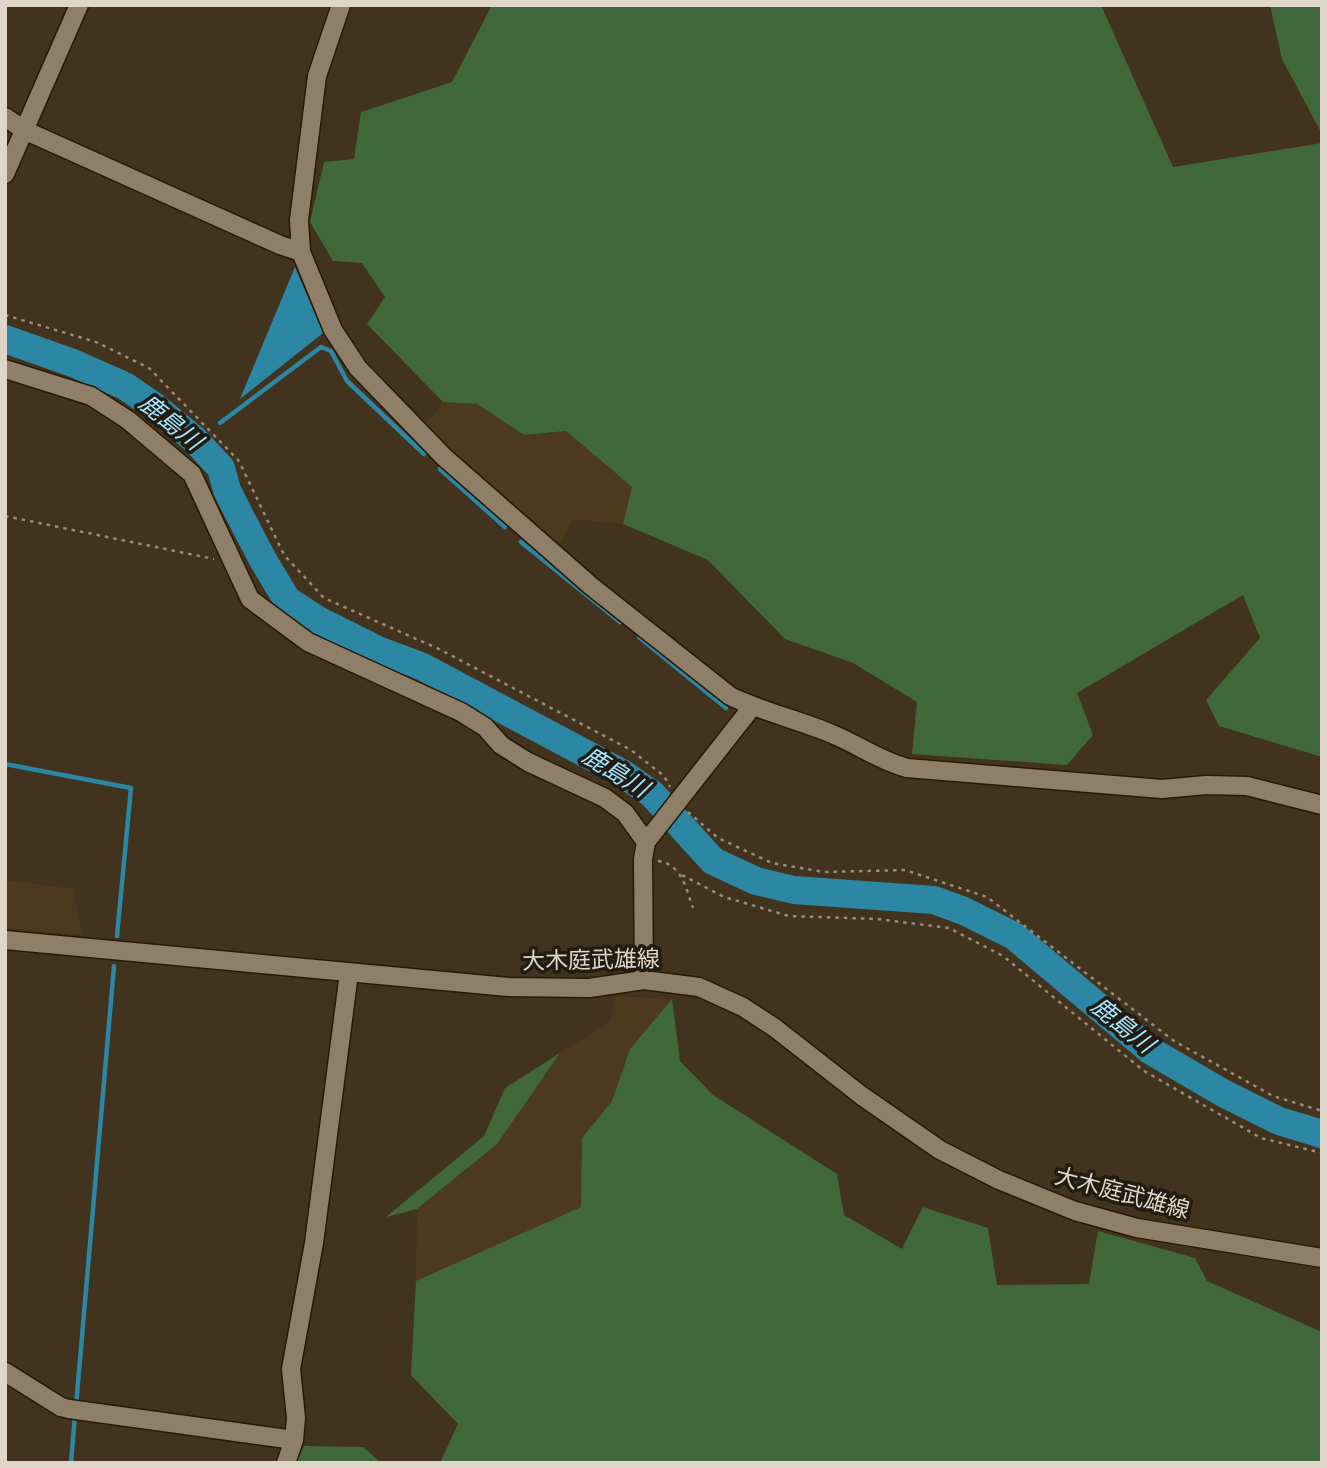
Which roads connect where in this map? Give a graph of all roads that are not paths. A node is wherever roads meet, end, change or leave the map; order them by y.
1 (79, 5) edge
2 (341, 5) edge
3 (5, 117) edge
4 (24, 130) junction
5 (5, 174) edge
6 (301, 252) junction
7 (5, 369) edge
8 (752, 707) junction
9 (1322, 805) edge
10 (647, 846) junction
11 (5, 940) edge
12 (349, 973) junction
13 (644, 980) junction
14 (1322, 1258) edge
15 (5, 1372) edge
16 (294, 1440) junction
17 (286, 1463) edge

1 - 4 street
2 - 6 street
3 - 4 street
4 - 5 street
4 - 6 street
6 - 8 street
7 - 10 street
8 - 9 street
8 - 10 street
10 - 13 street
11 - 12 street, 大木庭武雄線
12 - 13 street, 大木庭武雄線
12 - 16 street
13 - 14 street, 大木庭武雄線
15 - 16 street
16 - 17 street

